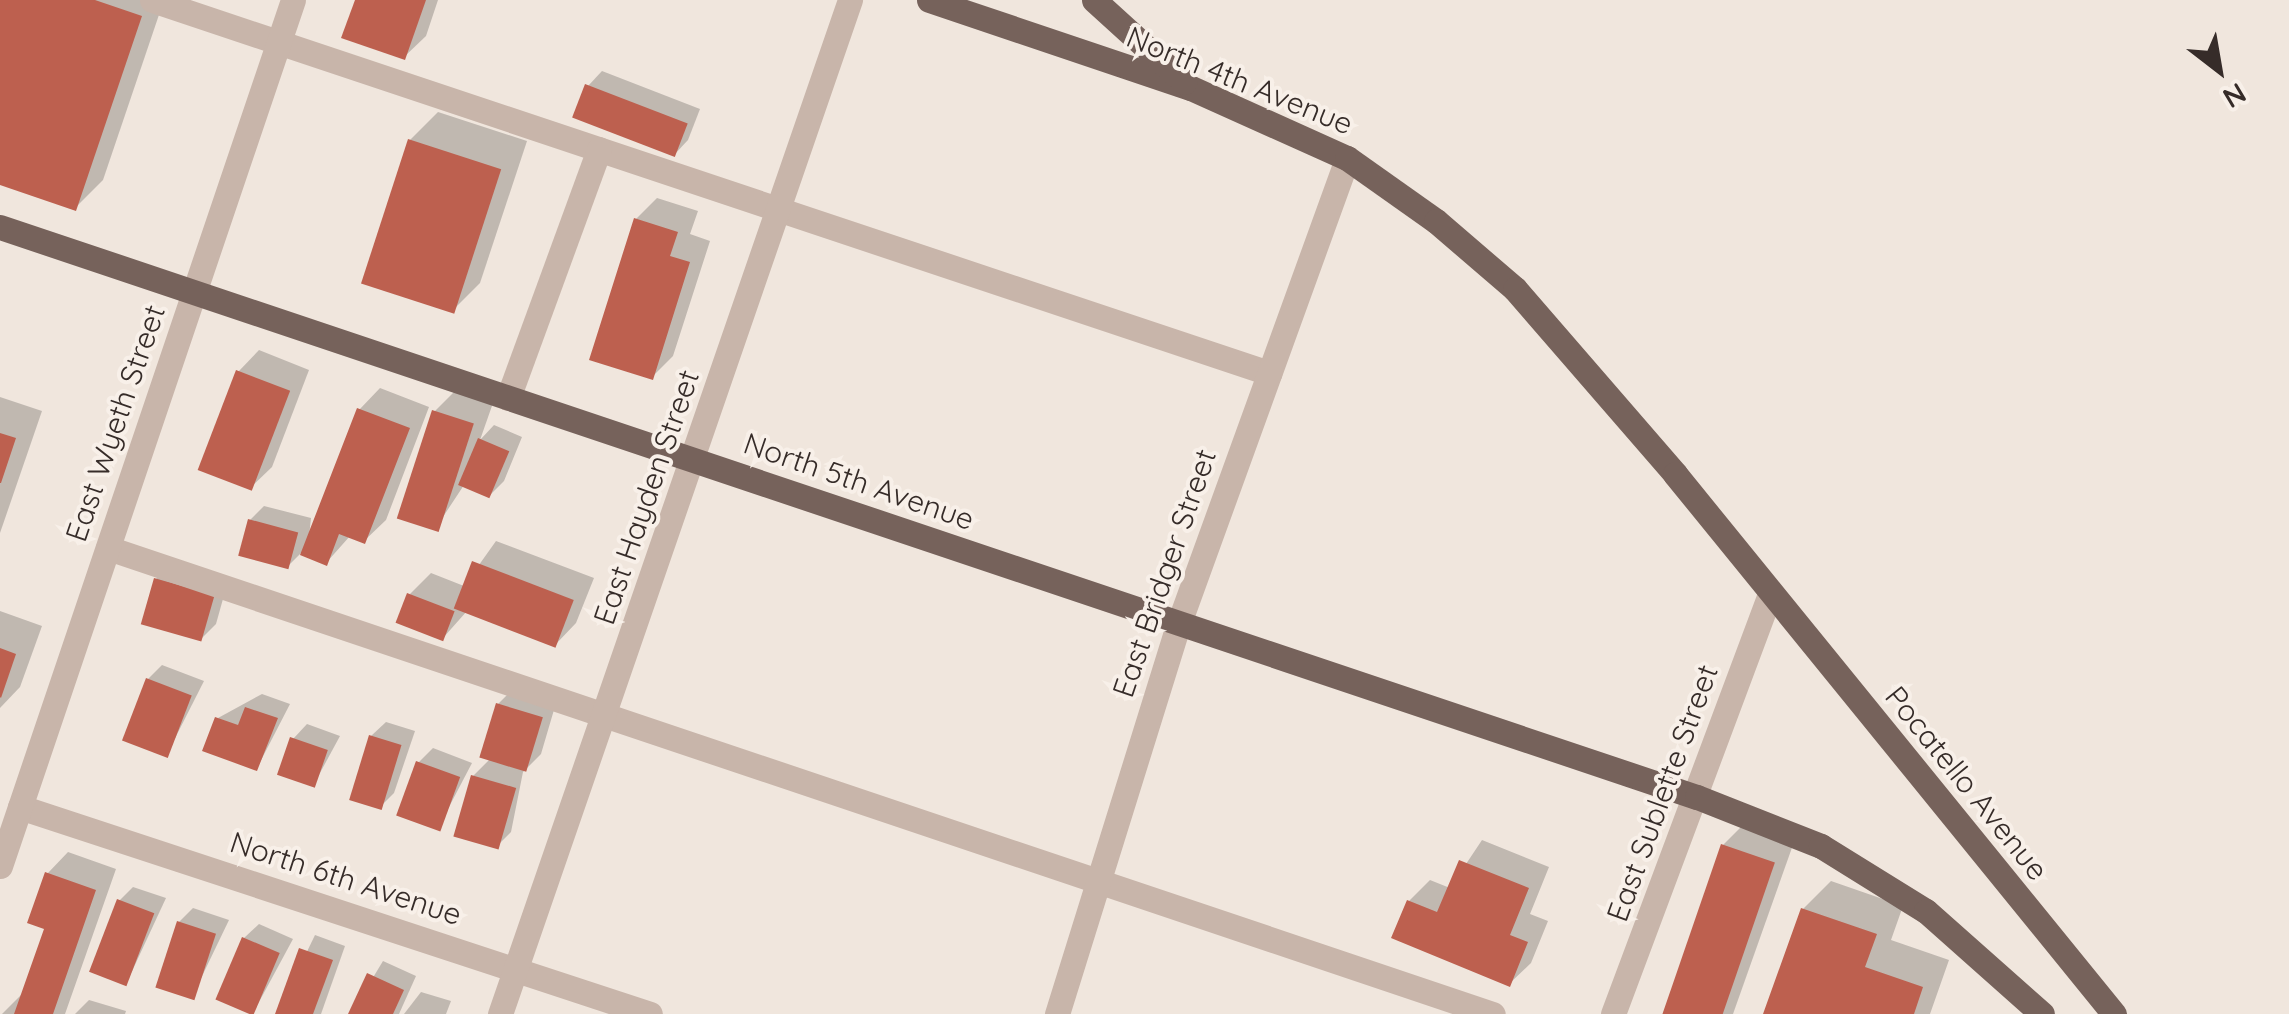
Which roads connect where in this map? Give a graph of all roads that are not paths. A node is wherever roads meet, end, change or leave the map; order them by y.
1 (152, 0) edge
2 (292, 0) edge
3 (850, 0) edge
4 (929, 0) edge
5 (1094, 0) edge
6 (278, 42) junction
7 (1191, 88) junction
8 (599, 150) junction
9 (1347, 158) junction
10 (778, 209) junction
11 (0, 227) edge
12 (194, 292) junction
13 (1269, 374) junction
14 (508, 398) junction
15 (695, 460) junction
16 (108, 548) junction
17 (1770, 593) junction
18 (1178, 623) junction
19 (604, 715) junction
20 (1697, 797) junction
21 (20, 806) junction
22 (0, 866) edge
23 (1098, 881) junction
24 (516, 967) junction
25 (500, 1014) edge
26 (650, 1014) edge
27 (1057, 1014) edge
28 (1493, 1014) edge
29 (1613, 1014) edge
30 (2042, 1014) edge
31 (2114, 1014) edge

1 - 6 street
2 - 6 street, East Wyeth Street
3 - 10 street, East Hayden Street
4 - 7 main road, North 4th Avenue
5 - 7 main road
6 - 8 street
6 - 12 street, East Wyeth Street
7 - 9 main road, North 4th Avenue
8 - 10 street
8 - 14 street
9 - 13 street, East Bridger Street
9 - 17 main road, North 4th Avenue
10 - 13 street
10 - 15 street, East Hayden Street
11 - 12 main road, North 5th Avenue
12 - 14 main road, North 5th Avenue
12 - 16 street, East Wyeth Street
13 - 18 street, East Bridger Street
14 - 15 main road, North 5th Avenue
15 - 18 main road, North 5th Avenue
15 - 19 street, East Hayden Street
16 - 19 street
16 - 21 street, East Wyeth Street
17 - 20 street, East Sublette Street
17 - 31 main road, Pocatello Avenue
18 - 20 main road, North 5th Avenue
18 - 23 street, East Bridger Street
19 - 23 street
19 - 24 street, East Hayden Street
20 - 29 street, East Sublette Street
20 - 30 main road
21 - 22 street, East Wyeth Street
21 - 24 street, North 6th Avenue
23 - 27 street, East Bridger Street
23 - 28 street
24 - 25 street, East Hayden Street
24 - 26 street, North 6th Avenue

